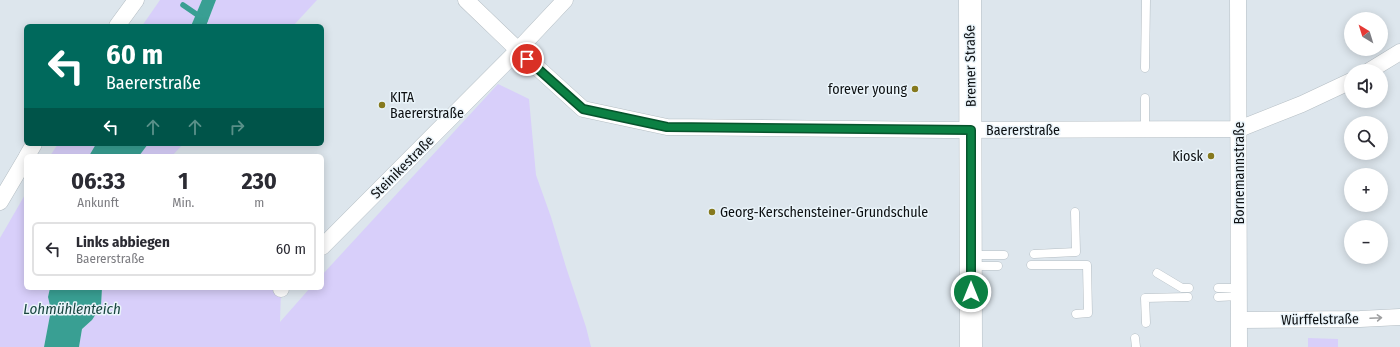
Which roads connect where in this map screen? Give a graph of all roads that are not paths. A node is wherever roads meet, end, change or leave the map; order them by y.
1 (136, 0) edge
2 (466, 0) edge
3 (565, 0) edge
4 (970, 0) edge
5 (1146, 0) edge
6 (1238, 0) edge
7 (118, 24) edge
8 (518, 50) junction
9 (1400, 52) edge
10 (1380, 64) edge
11 (1145, 68) dead end
12 (1344, 84) edge
13 (1145, 98) dead end
14 (1239, 129) junction
15 (971, 130) junction
16 (1145, 130) junction
17 (24, 162) edge
18 (3, 198) edge
19 (1075, 212) dead end
20 (324, 245) edge
21 (1034, 254) dead end
22 (1004, 255) dead end
23 (971, 261) junction
24 (1031, 265) dead end
25 (998, 266) dead end
26 (1157, 273) dead end
27 (1189, 288) dead end
28 (1239, 292) junction
29 (1218, 293) dead end
30 (1188, 297) dead end
31 (1076, 314) dead end
32 (1400, 317) edge
33 (1240, 320) junction
34 (1146, 323) dead end
35 (1136, 338) dead end
36 (971, 347) edge
37 (1136, 347) edge
38 (1239, 347) edge

1 - 7 street
2 - 8 street, Baererstraße
3 - 8 street, Steinikestraße
4 - 15 main road, Bremer Straße
5 - 11 lane
6 - 14 street, Bornemannstraße
8 - 15 street, Baererstraße
8 - 20 street, Steinikestraße
9 - 10 street
12 - 14 street, Baererstraße
13 - 16 lane
14 - 16 street, Baererstraße
14 - 28 street, Bornemannstraße
15 - 16 street, Baererstraße
15 - 23 main road, Bremer Straße
17 - 18 street
19 - 21 lane
22 - 23 lane
23 - 25 lane
23 - 36 main road, Bremer Straße
24 - 31 lane
26 - 27 lane
28 - 29 lane
28 - 33 street, Bornemannstraße
30 - 34 lane
33 -> 32 street, Würffelstraße
33 - 38 street, Bornemannstraße
35 - 37 lane

